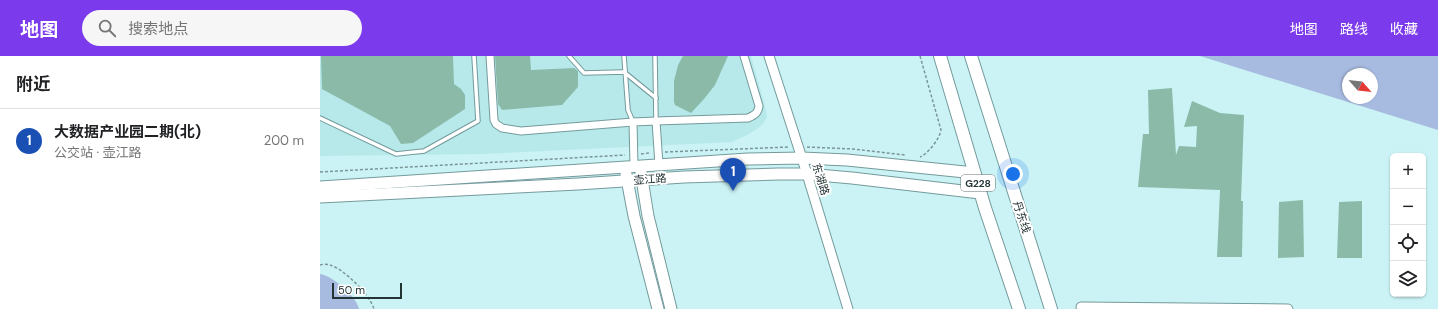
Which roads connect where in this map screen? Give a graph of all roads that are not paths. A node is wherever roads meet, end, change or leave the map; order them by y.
1 (474, 56) edge
2 (490, 56) edge
3 (569, 56) edge
4 (624, 56) edge
5 (655, 56) edge
6 (744, 56) edge
7 (769, 56) edge
8 (940, 56) edge
9 (971, 56) edge
10 (624, 72) junction
11 (656, 98) junction
12 (320, 118) edge
13 (656, 121) junction
14 (633, 122) junction
15 (802, 158) junction
16 (659, 165) junction
17 (633, 167) junction
18 (975, 173) junction
19 (808, 174) junction
20 (642, 180) junction
21 (627, 181) junction
22 (320, 187) edge
23 (980, 192) junction
24 (320, 197) edge
25 (1081, 307) dead end
26 (658, 309) edge
27 (671, 309) edge
28 (848, 309) edge
29 (1018, 309) edge
30 (1051, 309) edge
31 (1288, 309) edge

1 - 12 lane
2 - 14 street
3 - 10 lane
4 - 10 lane
5 - 11 lane
6 - 13 street
7 - 15 street, 东湖路
8 - 18 highway, G228
9 - 30 highway, 丹东线 / G228
10 - 11 lane
10 - 14 lane
11 - 13 lane
13 - 14 street
13 - 16 street
14 - 17 street
15 - 16 main road, 壶江路
15 - 18 main road, 壶江路
15 - 19 street, 东湖路
16 - 17 main road, 壶江路
17 - 20 main road
17 - 21 main road
17 - 22 main road, 壶江路
18 - 23 highway, G228
19 - 20 main road, 壶江路
19 - 23 main road, 壶江路
19 - 28 street, 东湖路
20 - 21 main road, 壶江路
20 - 27 main road
21 - 24 main road, 壶江路
21 - 26 main road
23 - 29 highway, G228
25 - 31 street

